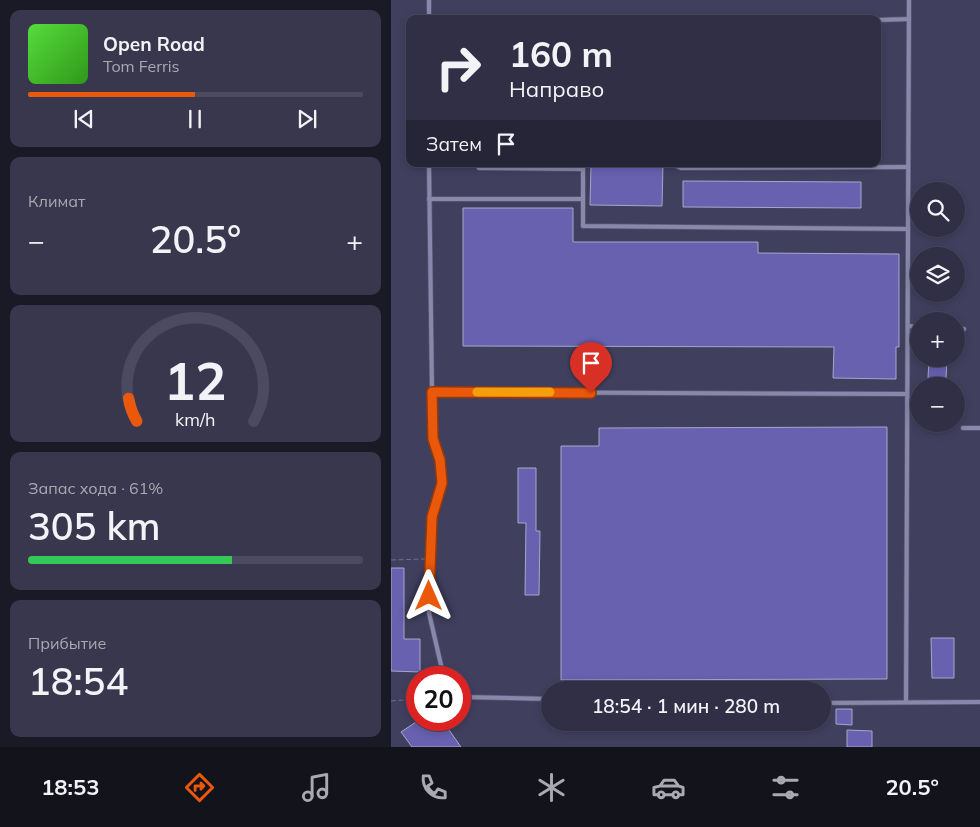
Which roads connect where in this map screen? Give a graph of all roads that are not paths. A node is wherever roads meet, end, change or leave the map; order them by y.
1 (429, 0) edge
2 (909, 0) edge
3 (429, 15) edge
4 (909, 19) junction
5 (881, 20) edge
6 (429, 167) edge
7 (478, 167) edge
8 (531, 167) edge
9 (583, 167) edge
10 (679, 167) edge
11 (908, 167) junction
12 (429, 199) junction
13 (583, 199) junction
14 (908, 229) junction
15 (908, 326) joint
16 (432, 392) junction
17 (907, 394) junction
18 (965, 428) edge
19 (980, 428) edge
20 (441, 666) edge
21 (471, 697) edge
22 (541, 698) edge
23 (906, 702) junction
24 (980, 702) edge
25 (831, 703) edge

1 - 3 lane
2 - 4 lane
4 - 5 lane
4 - 11 lane
6 - 12 lane
7 - 8 lane
9 - 13 lane
10 - 11 lane
11 - 14 lane
12 - 13 lane
12 - 16 lane
13 - 14 lane
14 - 15 lane
15 - 17 lane
16 - 17 lane
16 - 20 lane
17 - 23 lane
18 - 19 lane
21 - 22 lane
23 - 24 lane
23 - 25 lane

